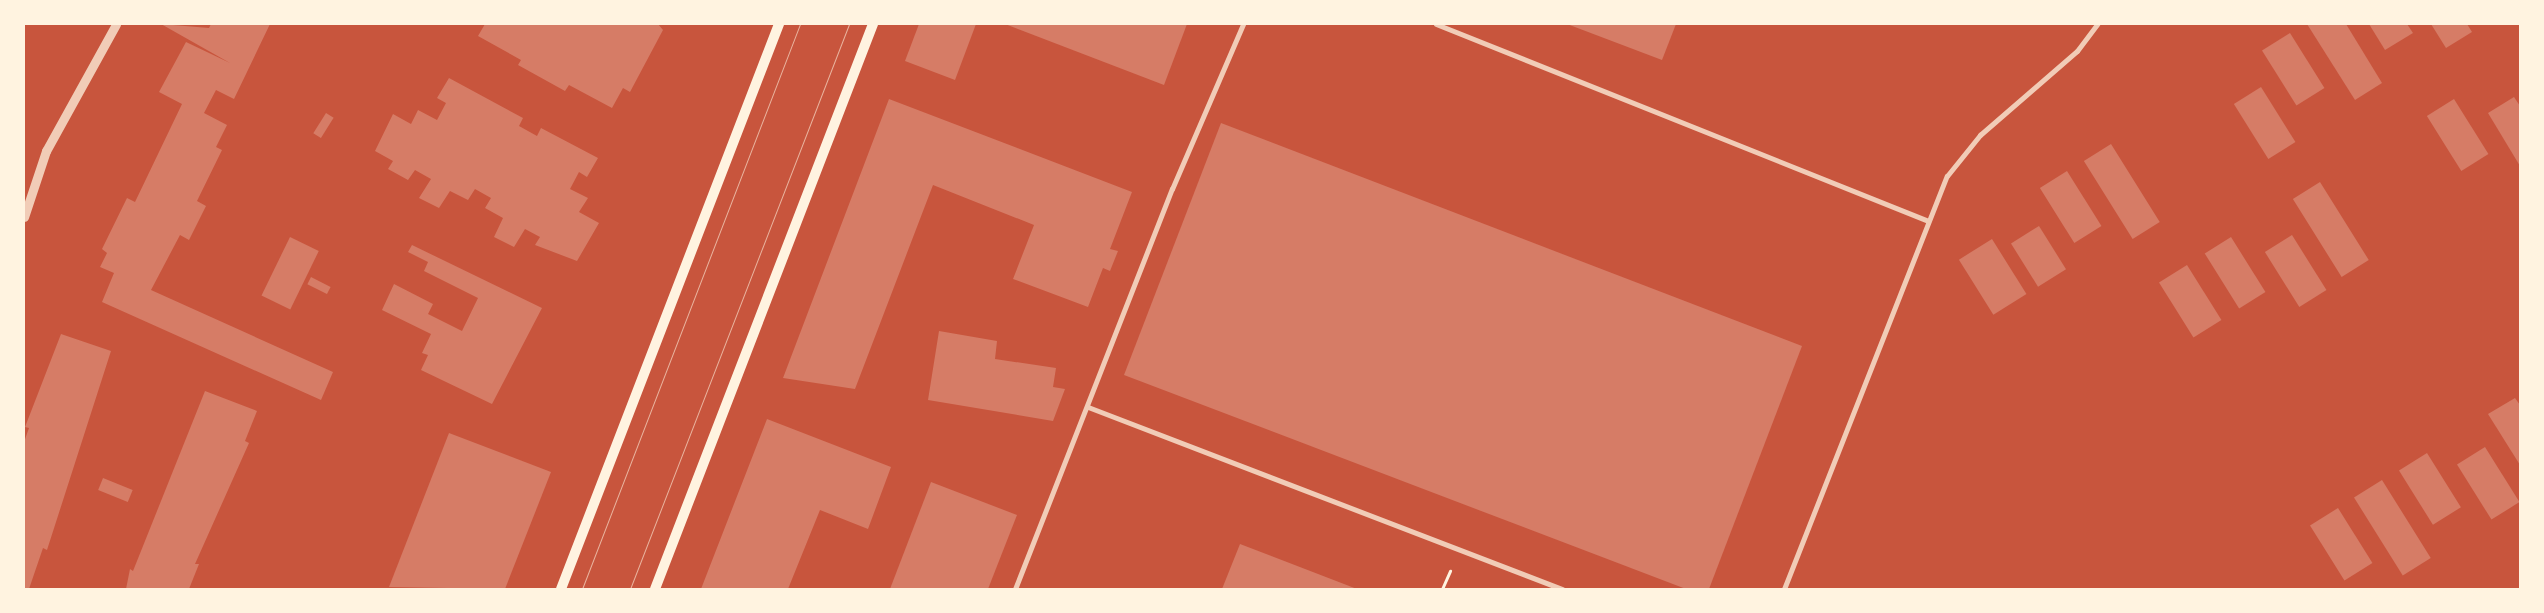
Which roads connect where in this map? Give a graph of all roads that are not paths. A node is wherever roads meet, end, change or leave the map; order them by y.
1 (116, 24) edge
2 (779, 24) edge
3 (873, 24) edge
4 (1243, 24) edge
5 (1436, 24) edge
6 (2097, 24) edge
7 (24, 217) edge
8 (1926, 220) junction
9 (1088, 407) junction
10 (561, 589) edge
11 (655, 589) edge
12 (1015, 589) edge
13 (1562, 589) edge
14 (1784, 589) edge

1 - 7 street
2 - 10 main road
3 - 11 main road
4 - 9 street
5 - 8 street
6 - 8 street
8 - 14 street
9 - 12 street
9 - 13 street

